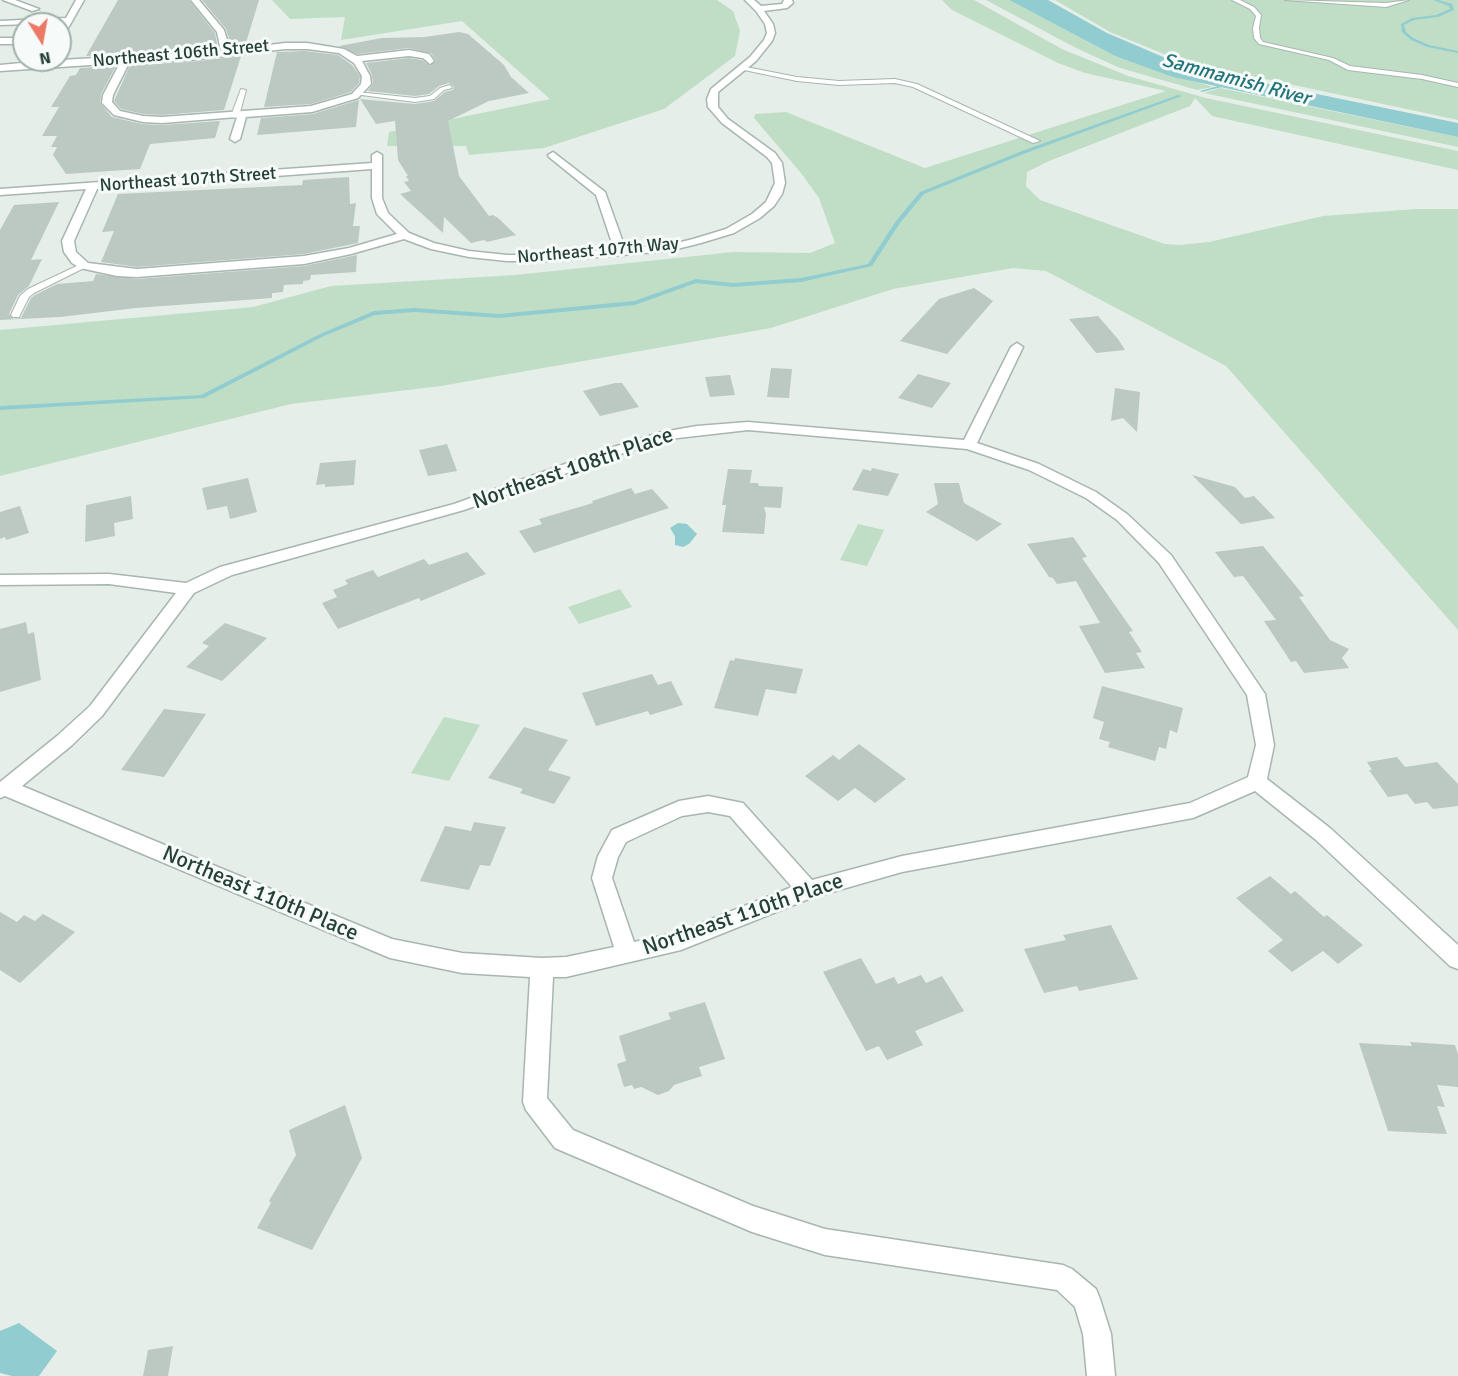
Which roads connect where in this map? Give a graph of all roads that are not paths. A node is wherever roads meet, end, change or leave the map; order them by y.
1 (7, 0) edge
2 (80, 0) edge
3 (195, 0) edge
4 (749, 0) edge
5 (788, 0) edge
6 (1234, 0) edge
7 (1288, 0) edge
8 (1406, 0) edge
9 (36, 9) dead end
10 (759, 9) junction
11 (72, 15) edge
12 (4, 23) edge
13 (0, 28) edge
14 (226, 53) junction
15 (354, 59) junction
16 (126, 60) junction
17 (72, 61) edge
18 (430, 62) dead end
19 (741, 68) junction
20 (1458, 85) edge
21 (450, 87) dead end
22 (243, 90) dead end
23 (356, 95) junction
24 (239, 115) junction
25 (235, 139) dead end
26 (1036, 141) dead end
27 (553, 155) dead end
28 (92, 187) junction
29 (0, 192) edge
30 (405, 235) junction
31 (621, 252) junction
32 (84, 266) junction
33 (16, 315) dead end
34 (1017, 347) dead end
35 (969, 445) junction
36 (0, 580) edge
37 (188, 589) junction
38 (1257, 782) junction
39 (3, 789) edge
40 (808, 890) junction
41 (627, 954) junction
42 (1458, 958) edge
43 (542, 968) junction
44 (1101, 1376) edge

1 - 9 street
2 - 11 street
3 - 14 street
4 - 10 street
5 - 10 street
6 - 20 lane
7 - 8 lane
10 - 19 street
12 - 13 street
14 - 15 street, Northeast 106th Street
14 - 16 street, Northeast 106th Street
15 - 18 street
15 - 23 street
16 - 17 street, Northeast 106th Street
16 - 24 street
19 - 26 lane
19 - 31 street, Northeast 107th Way
21 - 23 lane
22 - 24 lane
23 - 24 street
24 - 25 street
27 - 31 street
28 - 29 street, Northeast 107th Street
28 - 30 street, Northeast 107th Street
28 - 32 street
30 - 31 street, Northeast 107th Way
30 - 32 street
32 - 33 lane
34 - 35 street
35 - 37 street, Northeast 108th Place
35 - 38 street, Northeast 108th Place
36 - 37 street
37 - 39 street
38 - 40 street, Northeast 110th Place
38 - 42 street
39 - 43 street, Northeast 110th Place
40 - 41 street, Northeast 110th Place
40 - 41 street
41 - 43 street, Northeast 110th Place
43 - 44 street

